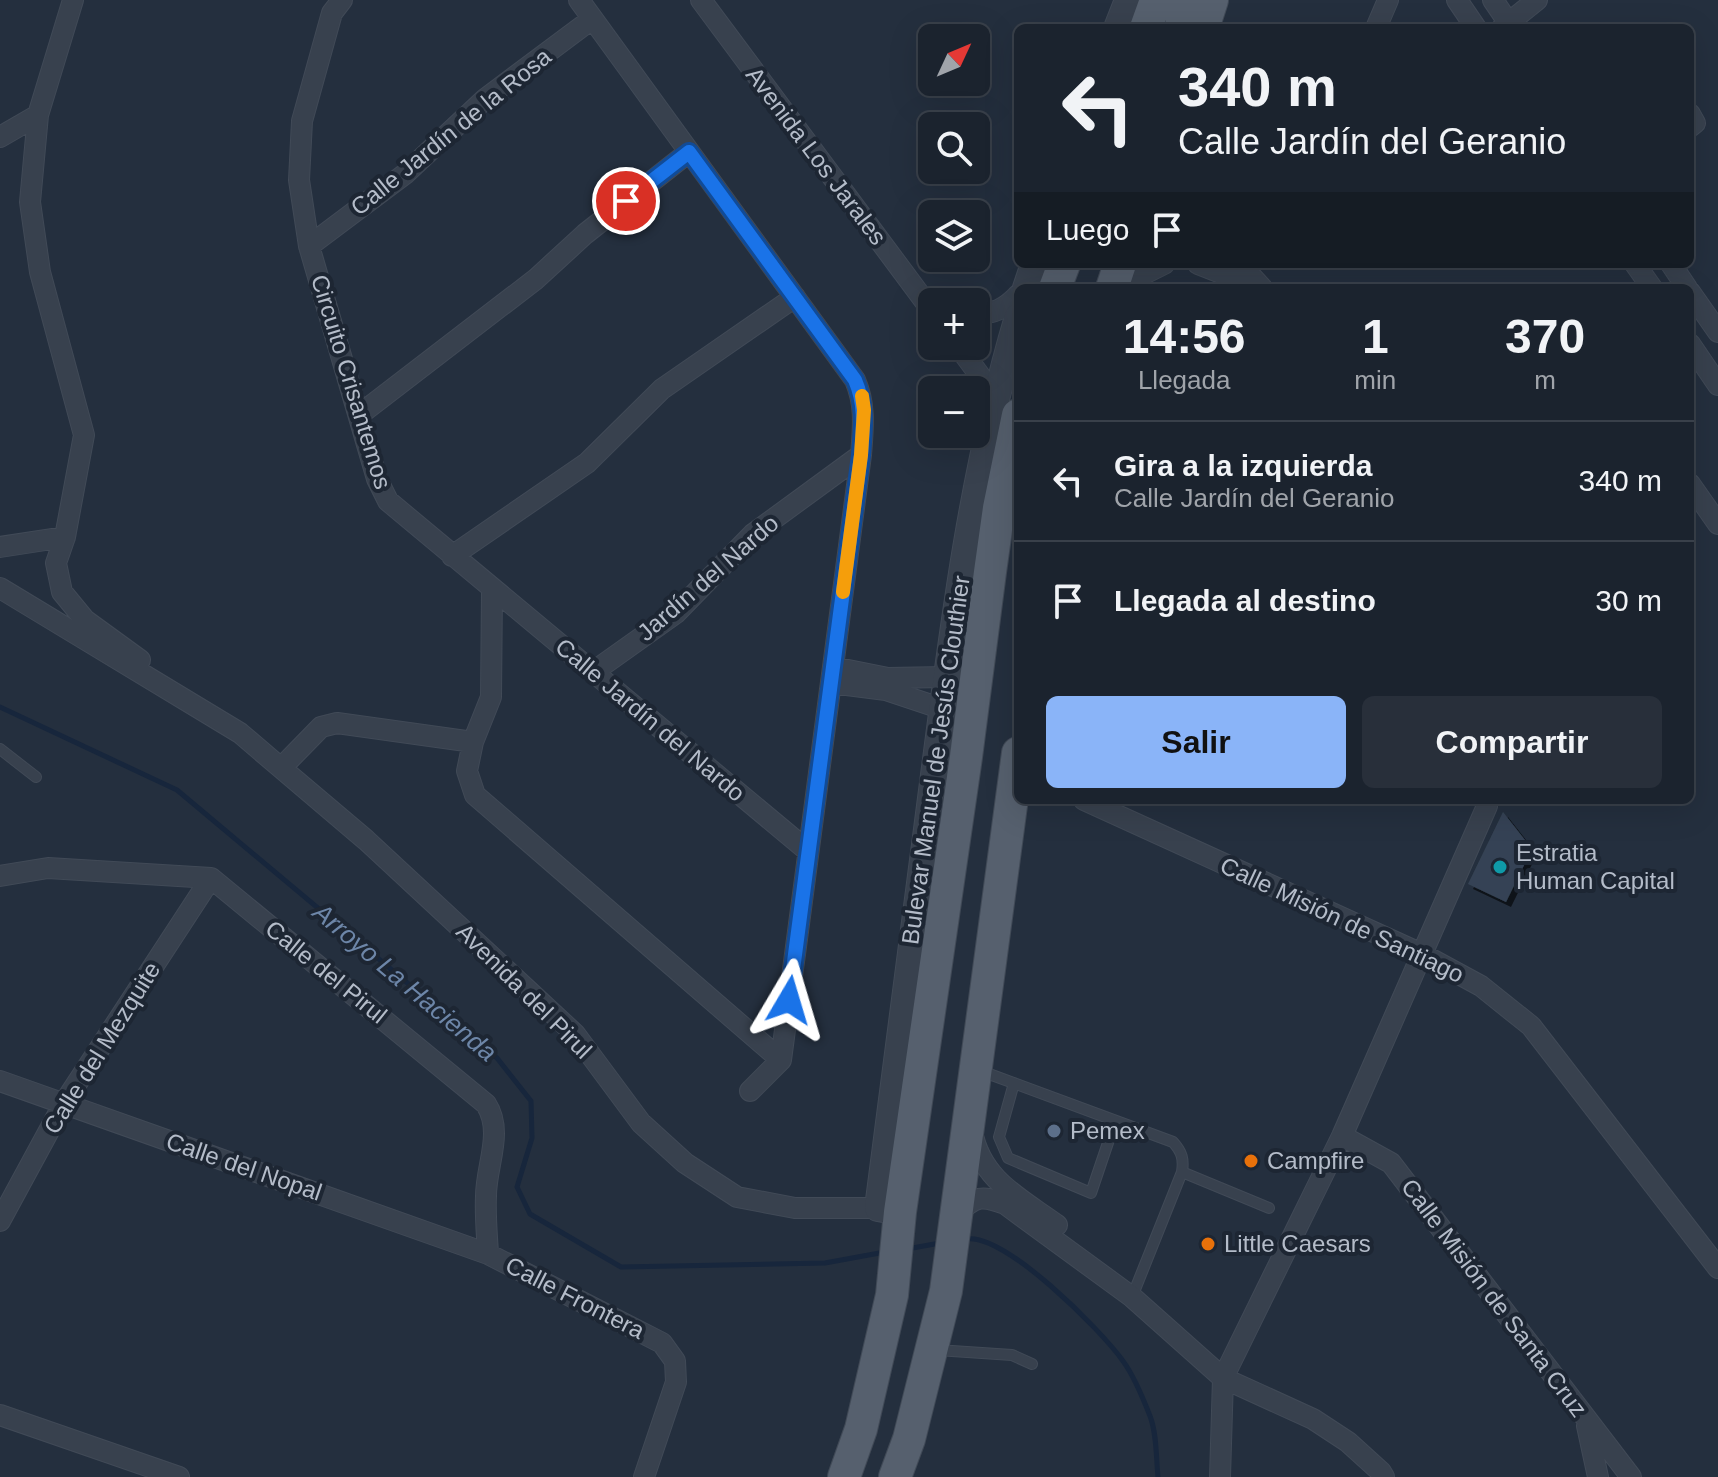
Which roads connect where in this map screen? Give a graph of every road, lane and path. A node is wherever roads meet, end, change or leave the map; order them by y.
1 (73, 0) edge
2 (342, 0) edge
3 (579, 0) edge
4 (701, 0) edge
5 (717, 0) edge
6 (1189, 0) edge
7 (1212, 0) edge
8 (1388, 0) edge
9 (1457, 0) edge
10 (1493, 0) edge
11 (1537, 0) edge
12 (592, 19) junction
13 (1182, 24) edge
14 (1204, 24) edge
15 (1378, 24) edge
16 (1473, 24) edge
17 (1506, 24) edge
18 (1509, 24) edge
19 (38, 115) junction
20 (0, 137) edge
21 (689, 152) junction
22 (309, 246) junction
23 (1057, 268) edge
24 (1156, 268) edge
25 (1208, 268) edge
26 (1244, 268) edge
27 (1674, 268) edge
28 (1031, 283) edge
29 (1122, 284) edge
30 (1233, 284) edge
31 (1258, 284) edge
32 (1688, 284) edge
33 (933, 288) edge
34 (918, 292) edge
35 (795, 297) junction
36 (1699, 297) edge
37 (1014, 299) edge
38 (990, 313) edge
39 (1718, 332) edge
40 (1014, 347) edge
41 (1694, 350) edge
42 (969, 360) edge
43 (1718, 385) edge
44 (1006, 406) edge
45 (359, 415) junction
46 (861, 455) junction
47 (1694, 490) edge
48 (1718, 524) edge
49 (65, 537) junction
50 (0, 547) edge
51 (452, 556) junction
52 (0, 588) edge
53 (492, 589) junction
54 (593, 672) junction
55 (832, 675) junction
56 (946, 677) junction
57 (191, 704) junction
58 (943, 709) junction
59 (473, 742) junction
60 (0, 749) edge
61 (281, 768) junction
62 (36, 777) dead end
63 (1014, 786) edge
64 (1093, 804) edge
65 (1487, 806) dead end
66 (808, 851) junction
67 (0, 876) edge
68 (211, 878) junction
69 (1422, 954) junction
70 (910, 960) junction
71 (930, 1010) junction
72 (781, 1060) junction
73 (976, 1068) junction
74 (0, 1081) edge
75 (1014, 1083) junction
76 (750, 1091) dead end
77 (64, 1103) junction
78 (969, 1114) junction
79 (1115, 1122) junction
80 (1342, 1136) junction
81 (1182, 1172) junction
82 (1269, 1208) dead end
83 (957, 1213) junction
84 (892, 1218) junction
85 (0, 1221) edge
86 (488, 1254) junction
87 (1718, 1268) edge
88 (1132, 1297) junction
89 (931, 1349) junction
90 (1032, 1364) dead end
91 (1223, 1378) junction
92 (0, 1415) edge
93 (1586, 1418) junction
94 (179, 1477) edge
95 (644, 1477) edge
96 (844, 1477) edge
97 (895, 1477) edge
98 (1220, 1477) edge
99 (1384, 1477) edge
100 (1598, 1477) edge
101 (1631, 1477) edge

1 - 19 street
2 - 22 street, Circuito Crisantemos
3 - 12 street
4 - 34 street, Avenida Los Jarales
5 - 33 street, Avenida Los Jarales
6 - 13 main road
7 - 14 main road
8 - 15 street
9 - 16 street
10 - 17 street
11 - 18 street
12 - 21 street
12 - 22 street, Calle Jardín de la Rosa
19 - 20 street
19 - 49 street
21 - 35 street
21 - 45 street
22 - 45 street, Circuito Crisantemos
23 - 28 main road
24 - 29 street
25 - 30 street
26 - 31 street
27 - 32 street
35 - 46 street
35 - 51 street
36 - 39 street
37 - 38 street
40 - 44 street, Bulevar Manuel de Jesús Clouthier
41 - 43 street
42 - 44 street
44 - 56 street, Bulevar Manuel de Jesús Clouthier
44 - 71 main road
45 - 51 street, Circuito Crisantemos
46 - 54 street, Jardín del Nardo
46 - 55 street
47 - 48 street
49 - 50 street
49 - 57 street
51 - 53 street, Circuito Crisantemos
52 - 57 street
53 - 54 street, Calle Jardín del Nardo
53 - 59 street
54 - 66 street, Calle Jardín del Nardo
55 - 56 street
55 - 58 street
55 - 66 street
56 - 58 street, Bulevar Manuel de Jesús Clouthier
57 - 61 street, Avenida del Pirul
58 - 70 street, Bulevar Manuel de Jesús Clouthier
59 - 61 street
59 - 72 street
60 - 62 lane
61 - 84 street, Avenida del Pirul
63 - 73 main road
64 - 69 street, Calle Misión de Santiago
65 - 69 street
66 - 72 street
67 - 68 street
68 - 77 street, Calle del Mezquite
68 - 86 street, Calle del Pirul
69 - 80 street
69 - 87 street, Calle Misión de Santiago
70 - 71 main road
70 - 84 street, Bulevar Manuel de Jesús Clouthier
71 - 84 main road
72 - 76 street
73 - 75 lane
73 - 78 main road
74 - 77 street, Calle del Nopal
75 - 79 lane
75 - 79 lane
77 - 85 street, Calle del Mezquite
77 - 86 street, Calle del Nopal
78 - 83 main road
78 - 88 street
79 - 81 lane
80 - 91 street
80 - 93 street, Calle Misión de Santa Cruz
81 - 82 lane
81 - 88 lane
83 - 88 street
83 - 89 main road
84 - 96 main road
86 - 95 street, Calle Frontera
88 - 91 street
89 - 90 lane
89 - 97 main road
91 - 98 street
91 - 99 street
92 - 94 street
93 - 100 street
93 - 101 street, Calle Misión de Santa Cruz

